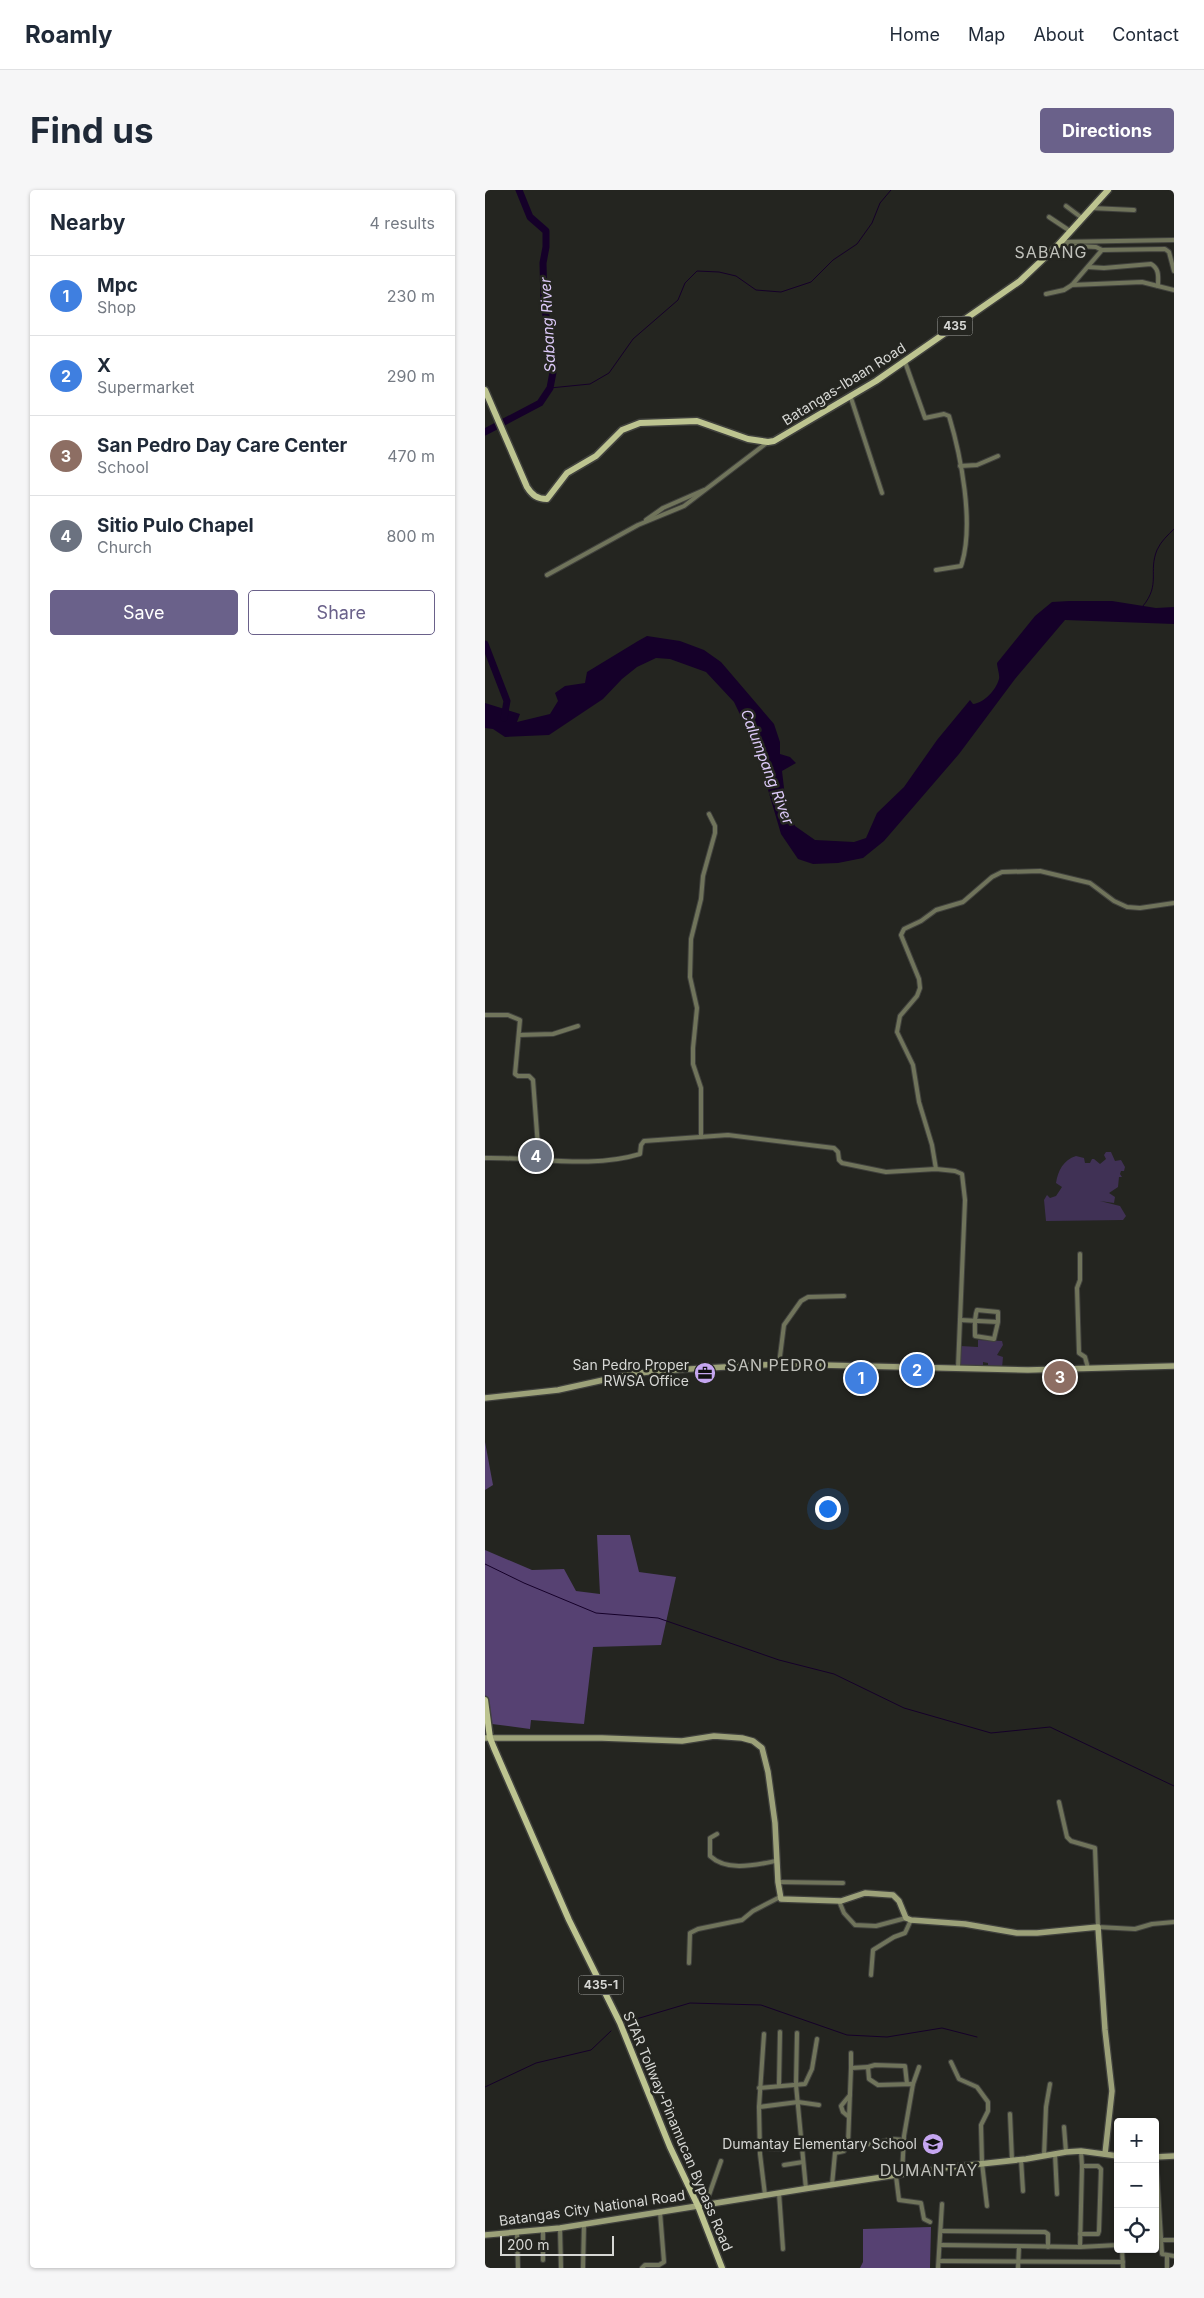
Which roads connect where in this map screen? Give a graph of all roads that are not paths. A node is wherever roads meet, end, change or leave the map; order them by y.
1 (1108, 190) edge
2 (1066, 206) dead end
3 (1091, 208) junction
4 (1134, 210) dead end
5 (1049, 218) dead end
6 (1082, 218) junction
7 (1070, 231) junction
8 (1174, 240) edge
9 (1098, 242) junction
10 (1060, 243) junction
11 (1096, 247) junction
12 (1102, 250) junction
13 (1088, 266) junction
14 (1174, 271) edge
15 (1072, 285) junction
16 (1158, 286) junction
17 (1174, 290) edge
18 (1047, 294) dead end
19 (905, 362) junction
20 (485, 390) edge
21 (851, 398) junction
22 (768, 442) junction
23 (998, 456) dead end
24 (961, 466) junction
25 (708, 489) junction
26 (882, 493) dead end
27 (643, 523) junction
28 (936, 570) dead end
29 (547, 575) dead end
30 (709, 814) dead end
31 (1174, 903) edge
32 (485, 1015) edge
33 (578, 1026) dead end
34 (519, 1034) junction
35 (701, 1137) junction
36 (485, 1158) edge
37 (539, 1160) junction
38 (936, 1169) junction
39 (1080, 1254) dead end
40 (844, 1296) dead end
41 (960, 1320) junction
42 (975, 1321) junction
43 (998, 1322) junction
44 (779, 1364) junction
45 (1174, 1366) edge
46 (958, 1368) junction
47 (1088, 1368) junction
48 (485, 1398) edge
49 (485, 1700) edge
50 (487, 1738) edge
51 (1059, 1802) dead end
52 (717, 1834) dead end
53 (776, 1860) junction
54 (778, 1882) junction
55 (843, 1883) dead end
56 (780, 1898) junction
57 (839, 1901) junction
58 (908, 1919) junction
59 (1174, 1922) edge
60 (1098, 1927) junction
61 (689, 1962) dead end
62 (871, 1975) dead end
63 (780, 2032) dead end
64 (797, 2033) dead end
65 (764, 2034) dead end
66 (817, 2039) dead end
67 (851, 2053) dead end
68 (951, 2062) dead end
69 (919, 2066) dead end
70 (868, 2067) junction
71 (851, 2068) junction
72 (907, 2084) junction
73 (913, 2084) junction
74 (1050, 2084) dead end
75 (779, 2085) junction
76 (796, 2085) junction
77 (759, 2088) junction
78 (850, 2095) junction
79 (798, 2102) junction
80 (819, 2105) dead end
81 (759, 2107) junction
82 (1010, 2114) dead end
83 (849, 2118) junction
84 (1064, 2127) dead end
85 (903, 2140) junction
86 (848, 2144) junction
87 (760, 2148) junction
88 (785, 2149) dead end
89 (1081, 2151) junction
90 (1066, 2152) junction
91 (1055, 2154) junction
92 (1105, 2154) junction
93 (1114, 2155) edge
94 (1043, 2156) junction
95 (1174, 2156) edge
96 (1159, 2157) edge
97 (1021, 2159) junction
98 (1012, 2160) junction
99 (721, 2162) dead end
100 (803, 2162) junction
101 (982, 2163) junction
102 (1156, 2163) edge
103 (784, 2165) dead end
104 (1082, 2166) junction
105 (899, 2176) junction
106 (832, 2185) junction
107 (806, 2189) junction
108 (1023, 2191) dead end
109 (779, 2193) junction
110 (1057, 2194) dead end
111 (765, 2196) junction
112 (697, 2204) junction
113 (942, 2204) dead end
114 (987, 2206) dead end
115 (660, 2212) junction
116 (930, 2222) dead end
117 (584, 2224) junction
118 (560, 2228) junction
119 (543, 2230) junction
120 (941, 2231) junction
121 (517, 2232) junction
122 (1080, 2234) junction
123 (485, 2235) edge
124 (1162, 2240) junction
125 (1174, 2240) edge
126 (941, 2245) junction
127 (1114, 2246) edge
128 (1019, 2247) junction
129 (1048, 2247) junction
130 (1080, 2247) junction
131 (783, 2249) dead end
132 (1122, 2253) edge
133 (1167, 2256) junction
134 (1174, 2256) edge
135 (543, 2260) dead end
136 (939, 2261) junction
137 (1018, 2262) junction
138 (1123, 2262) junction
139 (518, 2268) edge
140 (561, 2268) edge
141 (583, 2268) edge
142 (642, 2268) edge
143 (721, 2268) edge
144 (938, 2268) edge
145 (1018, 2268) edge
146 (1123, 2268) edge
147 (1167, 2268) edge

1 - 3 main road, Batangas-Ibaan Road / 435
2 - 6 street
3 - 4 street
3 - 6 main road, Batangas-Ibaan Road / 435
5 - 7 street
6 - 7 main road, Batangas-Ibaan Road / 435
7 - 10 main road, Batangas-Ibaan Road / 435
8 - 9 street
9 - 10 street
9 - 11 street
10 - 11 street
10 - 19 main road, Batangas-Ibaan Road / 435
11 - 12 street
12 - 13 street
12 - 14 street
13 - 15 street
13 - 16 street
15 - 16 street
15 - 18 street
16 - 17 street
19 - 21 main road, Batangas-Ibaan Road / 435
19 - 24 street
20 - 22 main road
21 - 22 main road, Batangas-Ibaan Road / 435
21 - 26 street
22 - 25 street
23 - 24 street
24 - 28 street
25 - 27 street
25 - 27 street
27 - 29 street
30 - 35 street
31 - 38 street
32 - 34 street
33 - 34 street
34 - 37 street
35 - 37 street
35 - 38 street
36 - 37 street
38 - 41 street
39 - 47 street
40 - 44 street
41 - 42 street
41 - 46 street
42 - 43 street
42 - 43 street
42 - 43 street
44 - 46 street
44 - 48 street
45 - 47 street
46 - 47 street
49 - 50 main road, STAR Tollway-Pinamucan Bypass Road / 435-1
50 - 53 street
50 - 112 main road, STAR Tollway-Pinamucan Bypass Road / 435-1
51 - 60 street
52 - 53 street
53 - 54 street
54 - 55 street
54 - 56 street
56 - 57 street
56 - 61 street
57 - 58 street
57 - 58 street
58 - 60 street
58 - 62 street
59 - 60 street
60 - 92 street
63 - 75 street
64 - 76 street
65 - 77 street
66 - 76 street
67 - 71 street
68 - 101 street
69 - 73 street
70 - 71 street
70 - 72 street
70 - 72 street
71 - 78 street
72 - 73 street
73 - 85 street
74 - 94 street
75 - 76 street
75 - 77 street
76 - 79 street
77 - 81 street
78 - 83 street
78 - 83 street
79 - 80 street
79 - 81 street
79 - 100 street
81 - 87 street
82 - 98 street
83 - 86 street
84 - 90 street
85 - 86 street
85 - 105 street
86 - 106 street
87 - 88 street
87 - 111 street
89 - 90 street, Batangas City National Road
89 - 92 street, Batangas City National Road
89 - 104 street
90 - 91 street, Batangas City National Road
91 - 94 street, Batangas City National Road
91 - 110 street
92 - 93 street, Batangas City National Road
94 - 97 street, Batangas City National Road
95 - 96 street
97 - 98 street, Batangas City National Road
97 - 108 street
98 - 101 street, Batangas City National Road
99 - 112 street
100 - 103 street
100 - 107 street
101 - 105 street, Batangas City National Road
101 - 114 street
102 - 124 street
104 - 122 street
104 - 122 street
105 - 106 street, Batangas City National Road
105 - 116 street
106 - 107 street, Batangas City National Road
107 - 109 street, Batangas City National Road
109 - 111 street, Batangas City National Road
109 - 131 street
111 - 112 street, Batangas City National Road
112 - 115 street, Batangas City National Road
112 - 143 main road, STAR Tollway-Pinamucan Bypass Road / 435-1
113 - 120 street
115 - 117 street, Batangas City National Road
115 - 142 street
117 - 118 street, Batangas City National Road
117 - 141 street
118 - 119 street, Batangas City National Road
118 - 140 street
119 - 121 street, Batangas City National Road
119 - 135 street
120 - 126 street
120 - 129 street
121 - 123 street, Batangas City National Road
121 - 139 street
122 - 130 street
124 - 125 street
124 - 133 street
126 - 128 street
126 - 136 street
127 - 130 street
128 - 129 street
128 - 137 street
129 - 130 street
132 - 138 street
133 - 134 street
133 - 147 street
136 - 137 street
136 - 144 street
137 - 138 street
137 - 145 street
138 - 146 street

